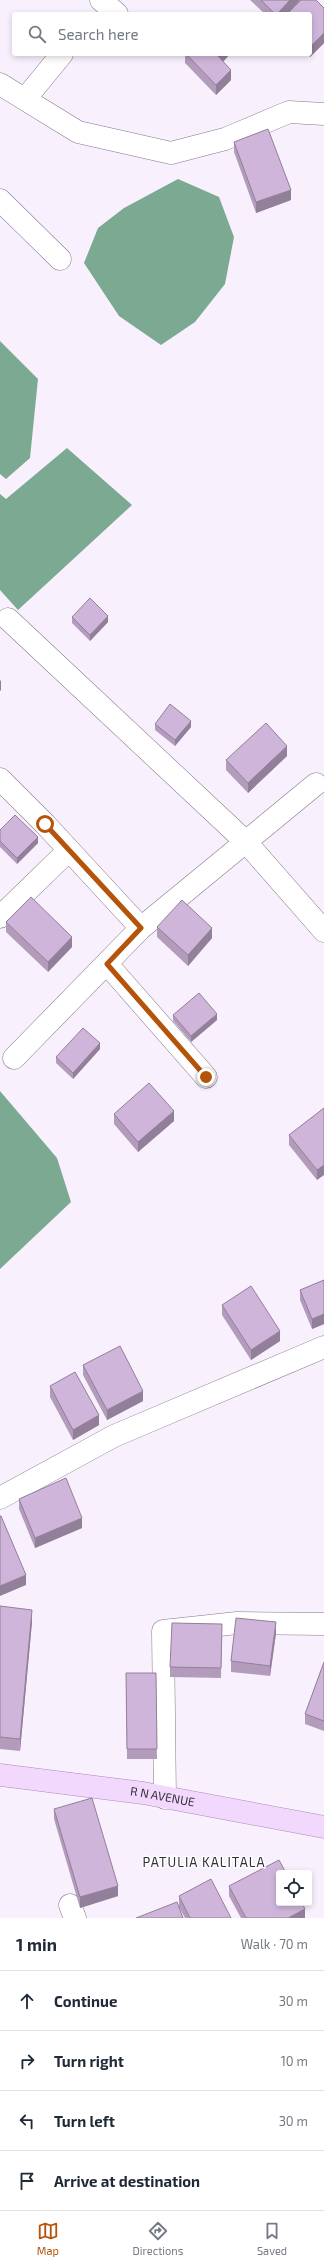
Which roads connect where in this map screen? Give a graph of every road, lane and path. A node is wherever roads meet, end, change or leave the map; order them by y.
1 (101, 0) edge
2 (115, 12) edge
3 (60, 56) edge
4 (0, 84) edge
5 (25, 99) junction
6 (324, 114) edge
7 (0, 200) edge
8 (60, 259) dead end
9 (3, 619) edge
10 (0, 779) edge
11 (316, 784) dead end
12 (246, 842) junction
13 (69, 850) junction
14 (0, 917) edge
15 (141, 928) junction
16 (324, 931) edge
17 (107, 964) junction
18 (14, 1058) dead end
19 (206, 1077) dead end
20 (324, 1347) edge
21 (0, 1498) edge
22 (324, 1624) edge
23 (0, 1775) edge
24 (165, 1798) junction
25 (324, 1827) edge

1 - 2 street
3 - 5 street
4 - 5 street
5 - 6 street
7 - 8 street
9 - 12 street
10 - 13 street
11 - 12 street
12 - 15 street
12 - 16 street
13 - 14 street
13 - 15 street
15 - 17 street
17 - 18 street
17 - 19 street
20 - 21 street
22 - 24 street
23 - 24 main road, R N AVENUE
24 - 25 main road, R N AVENUE

